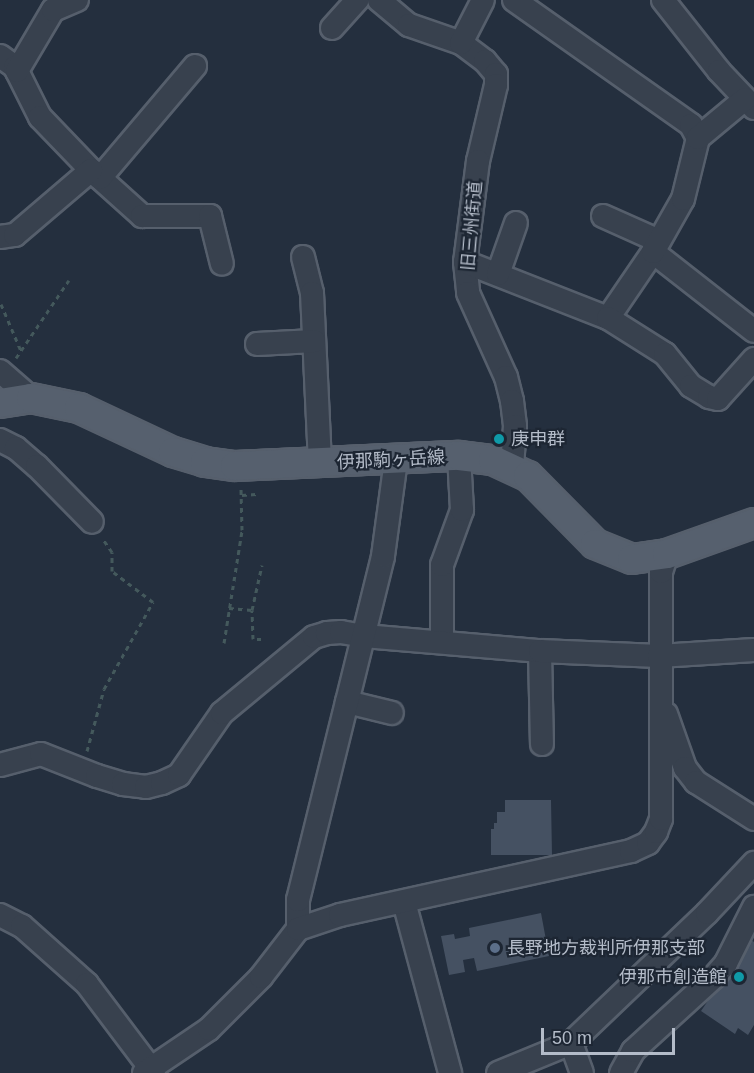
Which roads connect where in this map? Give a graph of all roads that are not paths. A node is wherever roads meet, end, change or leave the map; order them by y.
1 (77, 0) edge
2 (357, 0) edge
3 (379, 0) edge
4 (483, 0) edge
5 (514, 0) edge
6 (663, 0) edge
7 (332, 28) dead end
8 (461, 43) junction
9 (8, 63) edge
10 (195, 66) dead end
11 (750, 104) edge
12 (698, 138) junction
13 (95, 174) junction
14 (603, 216) dead end
15 (516, 223) dead end
16 (0, 237) edge
17 (656, 246) junction
18 (303, 257) dead end
19 (465, 262) junction
20 (222, 264) dead end
21 (498, 274) junction
22 (608, 318) junction
23 (754, 331) edge
24 (314, 341) junction
25 (257, 344) dead end
26 (754, 359) edge
27 (6, 367) edge
28 (31, 398) junction
29 (0, 403) edge
30 (0, 440) edge
31 (459, 456) junction
32 (396, 460) junction
33 (320, 464) junction
34 (512, 467) junction
35 (92, 522) road end
36 (754, 523) edge
37 (667, 554) junction
38 (364, 636) junction
39 (442, 642) junction
40 (754, 650) edge
41 (540, 651) junction
42 (659, 656) junction
43 (660, 699) junction
44 (347, 702) junction
45 (392, 713) dead end
46 (542, 744) dead end
47 (0, 765) edge
48 (754, 819) edge
49 (754, 863) edge
50 (404, 902) junction
51 (754, 907) edge
52 (0, 915) edge
53 (298, 929) junction
54 (570, 1043) junction
55 (150, 1071) edge
56 (450, 1073) edge
57 (498, 1073) edge
58 (582, 1073) edge
59 (621, 1073) edge

1 - 9 street
2 - 7 street
3 - 8 street
4 - 8 street
5 - 12 street
6 - 11 street
8 - 19 street, 旧三州街道
9 - 13 street
10 - 13 street
11 - 12 street
12 - 17 street
13 - 16 street
13 - 20 street
14 - 17 street
15 - 21 street
17 - 22 street
17 - 23 street
18 - 24 street
19 - 21 street
19 - 34 street, 旧三州街道
21 - 22 street
22 - 26 street
24 - 25 street
24 - 33 street
27 - 28 street
28 - 29 main road, 伊那駒ヶ岳線
28 - 33 main road, 伊那駒ヶ岳線
30 - 35 street
31 - 32 main road, 伊那駒ヶ岳線
31 - 34 main road, 伊那駒ヶ岳線
31 - 39 street
32 - 33 main road, 伊那駒ヶ岳線
32 - 38 street
34 - 37 main road, 伊那駒ヶ岳線
36 - 37 main road, 伊那駒ヶ岳線
37 - 42 street
38 - 39 street
38 - 44 street
38 - 47 street
39 - 41 street
40 - 42 street
41 - 42 street
41 - 46 street
42 - 43 street
43 - 48 street
43 - 50 street
44 - 45 street
44 - 53 street
49 - 54 street
50 - 53 street
50 - 56 street
51 - 59 street
52 - 55 street
53 - 55 street
54 - 57 street
54 - 58 street

